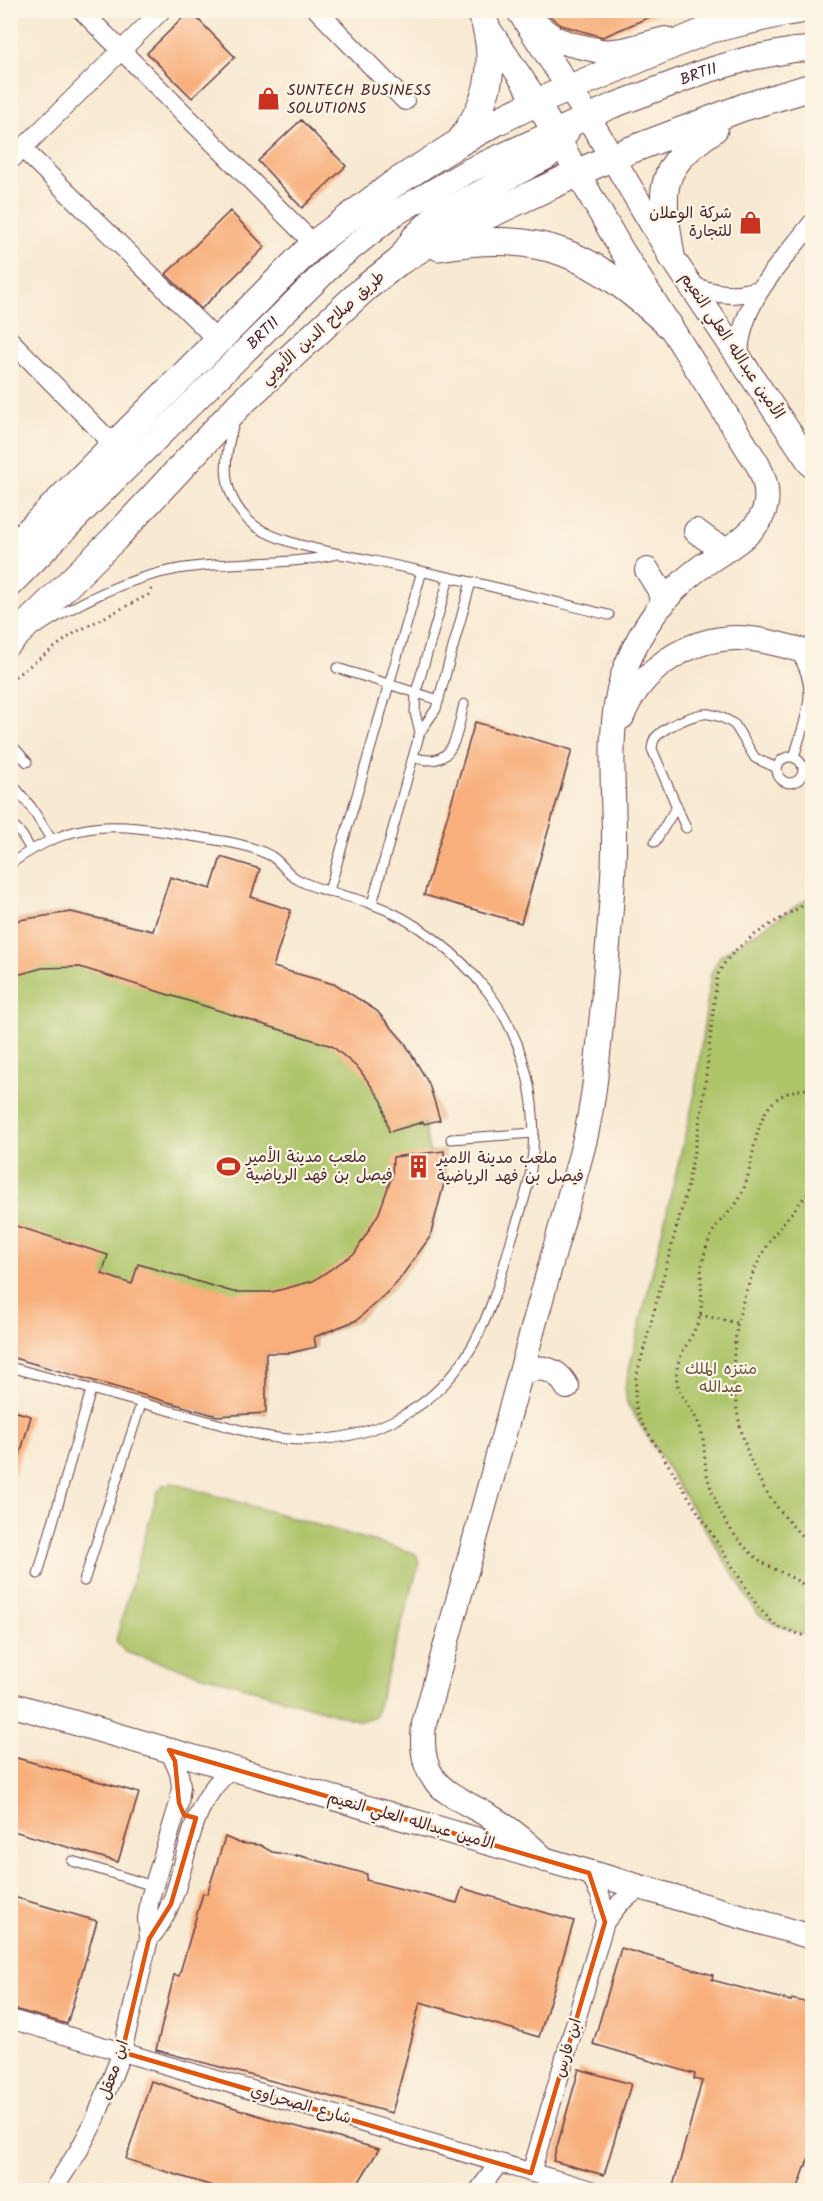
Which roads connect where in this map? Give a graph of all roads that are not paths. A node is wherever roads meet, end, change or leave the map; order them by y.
1 (81, 10) edge
2 (162, 10) edge
3 (317, 10) edge
4 (518, 11) edge
5 (787, 11) edge
6 (480, 17) edge
7 (708, 30) junction
8 (813, 49) edge
9 (122, 51) junction
10 (813, 87) edge
11 (570, 89) junction
12 (405, 101) dead end
13 (537, 102) junction
14 (744, 107) junction
15 (568, 129) junction
16 (460, 142) junction
17 (17, 155) edge
18 (612, 157) junction
19 (577, 174) junction
20 (813, 223) edge
21 (314, 244) junction
22 (671, 256) junction
23 (406, 257) junction
24 (690, 284) junction
25 (761, 289) junction
26 (669, 324) junction
27 (218, 341) junction
28 (12, 344) edge
29 (739, 357) junction
30 (239, 405) junction
31 (114, 445) junction
32 (813, 466) edge
33 (696, 531) dead end
34 (728, 549) junction
35 (10, 550) edge
36 (341, 554) junction
37 (647, 570) dead end
38 (422, 571) junction
39 (449, 578) junction
40 (471, 582) junction
41 (10, 585) edge
42 (663, 604) junction
43 (609, 615) dead end
44 (10, 642) edge
45 (10, 647) edge
46 (801, 650) edge
47 (337, 668) dead end
48 (389, 684) junction
49 (812, 691) edge
50 (416, 692) junction
51 (439, 700) junction
52 (464, 704) dead end
53 (420, 732) junction
54 (614, 742) junction
55 (10, 743) edge
56 (413, 757) junction
57 (794, 758) junction
58 (27, 762) dead end
59 (777, 768) junction
60 (808, 774) edge
61 (10, 781) edge
62 (677, 806) junction
63 (10, 823) edge
64 (686, 828) dead end
65 (51, 839) junction
66 (655, 842) dead end
67 (31, 850) junction
68 (10, 864) edge
69 (329, 891) junction
70 (372, 904) junction
71 (534, 1133) junction
72 (451, 1138) dead end
73 (10, 1367) edge
74 (520, 1375) junction
75 (567, 1387) dead end
76 (91, 1390) junction
77 (141, 1404) junction
78 (38, 1574) dead end
79 (84, 1581) dead end
80 (10, 1704) edge
81 (169, 1750) junction
82 (232, 1769) junction
83 (179, 1803) junction
84 (198, 1810) junction
85 (170, 1831) junction
86 (190, 1838) junction
87 (545, 1860) junction
88 (72, 1861) dead end
89 (589, 1873) junction
90 (153, 1886) junction
91 (640, 1888) junction
92 (605, 1922) junction
93 (813, 1937) edge
94 (149, 1939) junction
95 (10, 2019) edge
96 (122, 2052) junction
97 (499, 2163) junction
98 (531, 2173) junction
99 (53, 2190) edge
100 (479, 2190) edge
101 (591, 2190) edge

1 - 9 street
2 - 9 street
3 - 12 street
4 - 7 main road
4 - 11 main road
5 - 7 main road
6 - 13 main road
6 - 16 main road
7 - 11 main road
8 - 15 main road, BRT11
9 - 17 street
9 - 21 street
10 - 14 main road, طريق صلاح الدين الأيوبي
11 - 13 main road
11 - 15 main road
13 - 15 main road
13 - 16 main road
14 - 18 main road, طريق صلاح الدين الأيوبي
14 - 22 main road
15 - 18 main road, الأمين عبدالله العلي النعيم
15 - 19 main road
15 - 23 main road
15 - 41 main road, BRT11
16 - 21 main road
17 - 27 street
18 - 19 main road, طريق صلاح الدين الأيوبي
18 - 22 main road, الأمين عبدالله العلي النعيم
19 - 23 main road, طريق صلاح الدين الأيوبي
19 - 26 main road
20 - 25 street
21 - 27 main road
22 - 24 main road, الأمين عبدالله العلي النعيم
23 - 26 main road
23 - 30 main road, طريق صلاح الدين الأيوبي
24 - 25 street
24 - 29 main road, الأمين عبدالله العلي النعيم
25 - 29 street
26 - 34 main road
27 - 31 main road
28 - 31 street
29 - 32 main road, الأمين عبدالله العلي النعيم
30 - 36 lane
30 - 44 main road, طريق صلاح الدين الأيوبي
31 - 35 main road
33 - 34 main road
34 - 42 main road
36 - 38 lane
36 - 45 lane
37 - 42 main road
38 - 39 lane
38 - 48 lane
39 - 40 lane
39 - 50 lane
40 - 43 lane
40 - 51 lane
42 - 54 main road
46 - 49 lane
46 - 54 main road
47 - 48 lane
48 - 50 lane
48 - 69 lane
49 - 57 lane
50 - 51 lane
50 - 53 lane
51 - 53 lane
52 - 56 lane
53 - 56 lane
54 - 74 main road
55 - 58 lane
56 - 70 lane
57 - 59 lane
57 - 60 lane
59 - 60 lane
59 - 62 lane
61 - 65 lane
62 - 64 lane
62 - 66 lane
63 - 67 lane
65 - 67 lane
65 - 69 lane
67 - 68 lane
69 - 70 lane
70 - 71 lane
71 - 72 lane
71 - 77 lane
73 - 76 lane
74 - 75 main road
74 - 87 main road
76 - 77 lane
76 - 78 lane
77 - 79 lane
80 - 81 main road, الأمين عبدالله العلي النعيم
81 - 82 main road, الأمين عبدالله العلي النعيم
81 - 83 street, ابن معقل
82 - 84 street, ابن معقل
82 - 87 main road, الأمين عبدالله العلي النعيم
83 - 84 street
83 - 85 street, ابن معقل
84 - 86 street, ابن معقل
85 - 86 street
85 - 90 street, ابن معقل
86 - 94 street, ابن معقل
87 - 89 main road, الأمين عبدالله العلي النعيم
88 - 90 lane
89 - 91 main road, الأمين عبدالله العلي النعيم
89 - 92 street
90 - 94 street, ابن معقل
91 - 92 street
91 - 93 main road, الأمين عبدالله العلي النعيم
92 - 98 street, ابن فارس
94 - 96 street, ابن معقل
95 - 96 street, شارع الصحراوي
96 - 97 street, شارع الصحراوي
96 - 99 street, ابن معقل
97 - 98 street, شارع الصحراوي
97 - 100 street
98 - 101 street, شارع الصحراوي

